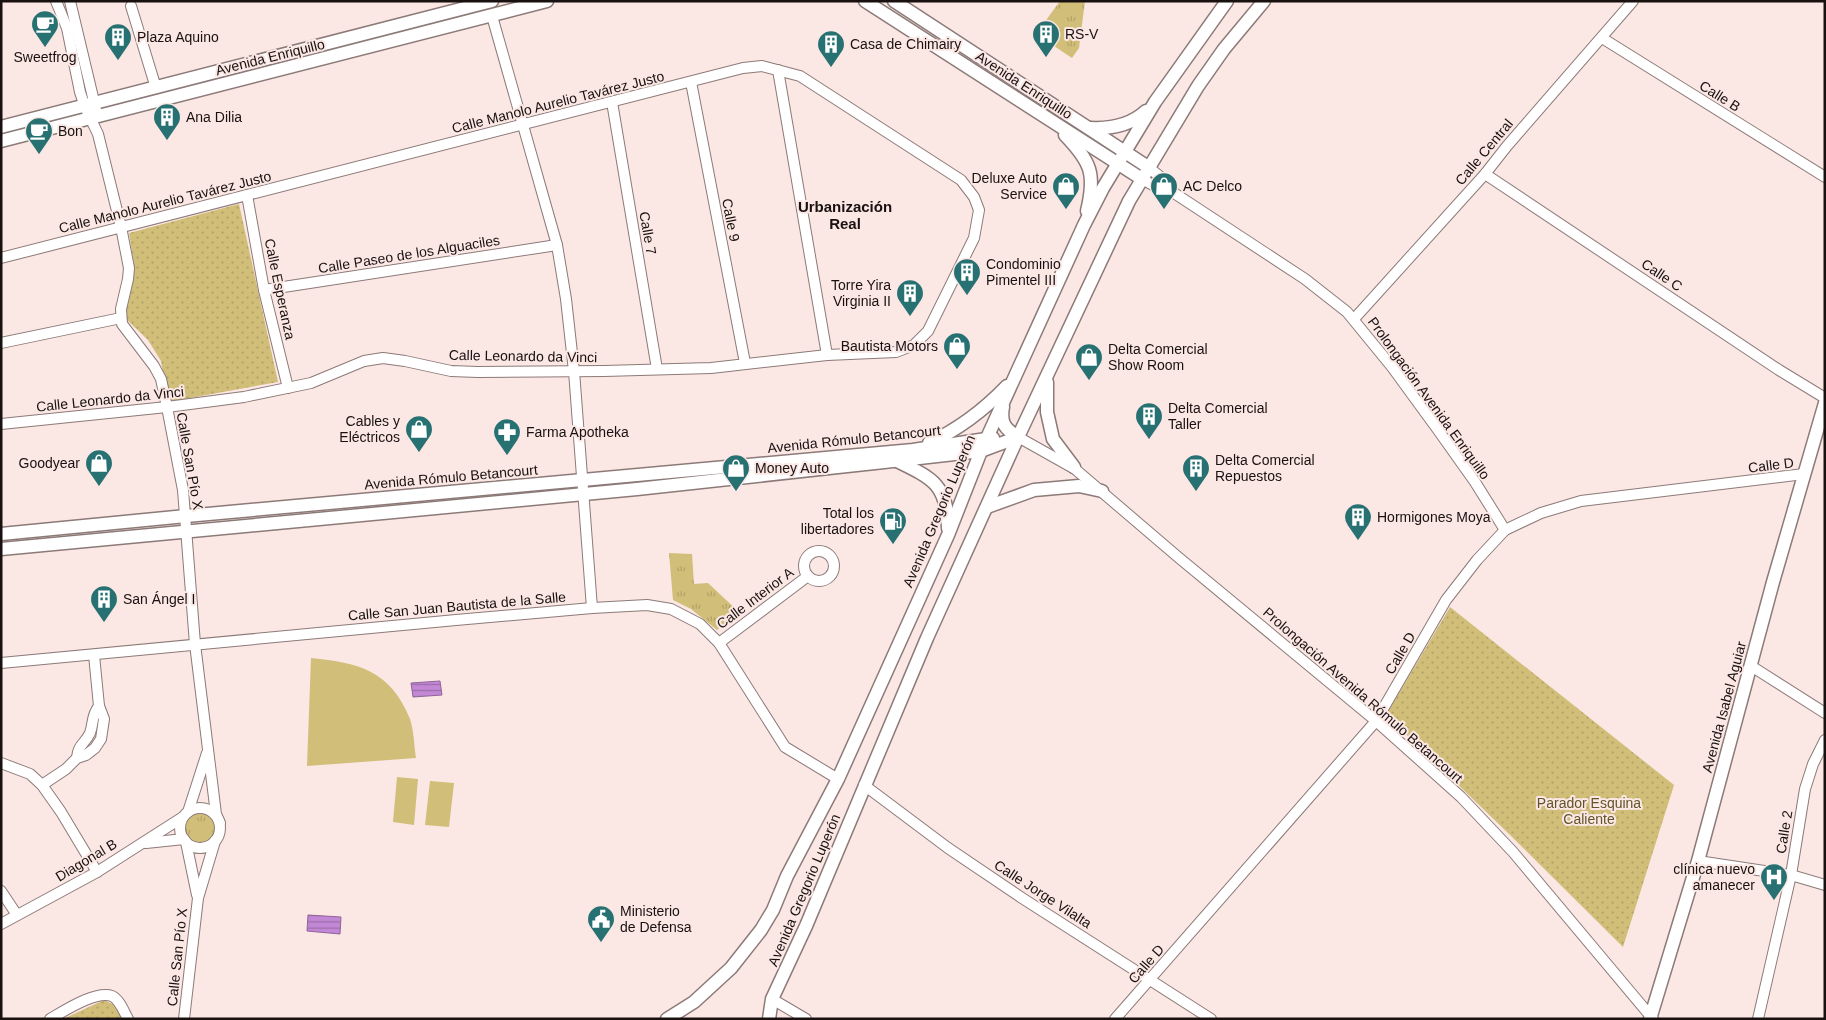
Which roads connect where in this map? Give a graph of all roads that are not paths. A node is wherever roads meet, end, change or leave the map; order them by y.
1 (56, 1) edge
2 (70, 1) edge
3 (492, 1) edge
4 (547, 1) edge
5 (865, 1) edge
6 (894, 1) edge
7 (1227, 1) edge
8 (1258, 1) edge
9 (1264, 1) edge
10 (1633, 1) edge
11 (131, 6) dead end
12 (492, 16) junction
13 (1242, 28) junction
14 (378, 30) junction
15 (1602, 38) junction
16 (382, 44) junction
17 (987, 62) junction
18 (778, 70) junction
19 (979, 74) junction
20 (691, 82) junction
21 (156, 88) junction
22 (612, 102) junction
23 (1155, 102) junction
24 (92, 111) junction
25 (1051, 121) junction
26 (524, 125) junction
27 (1, 127) edge
28 (1090, 128) junction
29 (1, 141) edge
30 (1125, 151) junction
31 (1117, 164) junction
32 (1148, 167) junction
33 (1485, 174) junction
34 (1825, 177) edge
35 (1142, 179) junction
36 (1171, 191) junction
37 (246, 195) junction
38 (1084, 225) junction
39 (121, 227) junction
40 (558, 245) junction
41 (1, 258) edge
42 (264, 290) junction
43 (939, 306) joint
44 (121, 318) junction
45 (1354, 319) junction
46 (1, 343) edge
47 (827, 355) junction
48 (745, 363) junction
49 (657, 369) junction
50 (574, 371) junction
51 (1047, 378) junction
52 (1014, 379) junction
53 (288, 388) junction
54 (1825, 398) edge
55 (1004, 401) junction
56 (1825, 402) edge
57 (167, 407) junction
58 (1, 424) edge
59 (1018, 437) junction
60 (987, 438) junction
61 (913, 450) junction
62 (981, 451) junction
63 (898, 461) junction
64 (1074, 467) junction
65 (1804, 474) junction
66 (582, 487) junction
67 (1102, 491) junction
68 (988, 507) junction
69 (186, 516) junction
70 (1505, 530) junction
71 (187, 531) junction
72 (1, 534) edge
73 (948, 535) junction
74 (1, 549) edge
75 (808, 576) dead end
76 (592, 608) junction
77 (720, 643) junction
78 (195, 644) junction
79 (94, 655) junction
80 (1, 663) edge
81 (1751, 666) junction
82 (1825, 713) edge
83 (1376, 721) junction
84 (1825, 740) edge
85 (208, 749) junction
86 (1, 763) edge
87 (838, 779) junction
88 (42, 785) junction
89 (864, 785) junction
90 (185, 815) junction
91 (220, 823) junction
92 (185, 841) junction
93 (215, 841) junction
94 (138, 845) junction
95 (1698, 861) junction
96 (97, 872) junction
97 (1791, 875) junction
98 (1825, 885) edge
99 (1, 891) edge
100 (198, 898) junction
101 (17, 915) junction
102 (1, 924) edge
103 (1151, 979) junction
104 (772, 999) junction
105 (57, 1017) edge
106 (1651, 1018) edge
107 (129, 1019) edge
108 (184, 1019) edge
109 (667, 1019) edge
110 (769, 1019) edge
111 (806, 1019) edge
112 (1115, 1019) edge
113 (1211, 1019) edge
114 (1758, 1019) edge

1 - 24 street
2 - 24 street
3 - 14 main road, Avenida Enriquillo
4 - 12 main road, Avenida Enriquillo
5 - 19 main road, Avenida Enriquillo
6 - 17 main road, Avenida Enriquillo
7 - 23 main road, Avenida Gregorio Luperón
8 - 13 main road
9 - 13 main road, Avenida Gregorio Luperón
10 - 15 street, Calle Central
11 - 21 street
12 - 16 main road, Avenida Enriquillo
12 - 26 street
13 - 32 main road, Avenida Gregorio Luperón
14 - 16 main road
14 - 21 main road, Avenida Enriquillo
15 - 33 street, Calle Central
15 - 34 street, Calle B
16 - 24 main road, Avenida Enriquillo
17 - 19 main road
17 - 28 main road, Avenida Enriquillo
18 - 20 street, Calle Manolo Aurelio Tavárez Justo
18 - 43 street, Calle Manolo Aurelio Tavárez Justo
18 - 47 street
19 - 25 main road, Avenida Enriquillo
20 - 22 street, Calle Manolo Aurelio Tavárez Justo
20 - 48 street, Calle 9
21 - 24 main road, Avenida Enriquillo
22 - 26 street, Calle Manolo Aurelio Tavárez Justo
22 - 49 street, Calle 7
23 - 28 main road
23 - 30 main road, Avenida Gregorio Luperón
24 - 27 main road, Avenida Enriquillo
24 - 29 main road, Avenida Enriquillo
24 - 39 street
25 - 31 main road, Avenida Enriquillo
25 - 38 main road
26 - 37 street, Calle Manolo Aurelio Tavárez Justo
26 - 40 street
28 - 30 main road, Avenida Enriquillo
30 - 31 main road, Avenida Gregorio Luperón
30 - 32 main road, Avenida Enriquillo
31 - 35 main road, Avenida Enriquillo
31 - 38 main road, Avenida Gregorio Luperón
32 - 35 main road, Avenida Gregorio Luperón
32 - 36 street, Prolongación Avenida Enriquillo
33 - 45 street, Calle Central
33 - 54 street, Calle C
35 - 36 street, Prolongación Avenida Enriquillo
35 - 51 main road, Avenida Gregorio Luperón
36 - 45 street, Prolongación Avenida Enriquillo
37 - 39 street, Calle Manolo Aurelio Tavárez Justo
37 - 42 street, Calle Esperanza
38 - 52 main road, Avenida Gregorio Luperón
39 - 41 street, Calle Manolo Aurelio Tavárez Justo
39 - 44 street
40 - 42 street, Calle Paseo de los Alguaciles
40 - 50 street
42 - 53 street, Calle Esperanza
43 - 47 street, Calle Leonardo da Vinci
44 - 46 street
44 - 57 street, Calle San Pío X
45 - 70 street, Prolongación Avenida Enriquillo
47 - 48 street, Calle Leonardo da Vinci
48 - 49 street, Calle Leonardo da Vinci
49 - 50 street, Calle Leonardo da Vinci
50 - 53 street, Calle Leonardo da Vinci
50 - 66 street
51 - 59 main road, Avenida Gregorio Luperón
51 - 64 main road
52 - 55 main road, Avenida Gregorio Luperón
52 - 61 main road
53 - 57 street, Calle Leonardo da Vinci
55 - 59 main road
55 - 60 main road, Avenida Gregorio Luperón
56 - 65 main road, Avenida Isabel Aguiar
57 - 58 street, Calle Leonardo da Vinci
57 - 69 street, Calle San Pío X
59 - 60 main road, Avenida Rómulo Betancourt
59 - 62 main road, Avenida Rómulo Betancourt
59 - 64 street, Prolongación Avenida Rómulo Betancourt
59 - 68 main road, Avenida Gregorio Luperón
60 - 61 main road, Avenida Rómulo Betancourt
60 - 62 main road, Avenida Gregorio Luperón
61 - 66 main road, Avenida Rómulo Betancourt
62 - 63 main road, Avenida Rómulo Betancourt
62 - 73 main road, Avenida Gregorio Luperón
63 - 66 main road, Avenida Rómulo Betancourt
63 - 73 main road
64 - 67 street, Prolongación Avenida Rómulo Betancourt
65 - 70 street, Calle D
65 - 81 main road, Avenida Isabel Aguiar
66 - 69 main road, Avenida Rómulo Betancourt
66 - 71 main road, Avenida Rómulo Betancourt
66 - 76 street
67 - 68 main road
67 - 83 street, Prolongación Avenida Rómulo Betancourt
68 - 89 main road, Avenida Gregorio Luperón
69 - 71 street, Calle San Pío X
69 - 72 main road, Avenida Rómulo Betancourt
70 - 83 street, Calle D
71 - 74 main road, Avenida Rómulo Betancourt
71 - 78 street, Calle San Pío X
73 - 87 main road, Avenida Gregorio Luperón
75 - 77 street, Calle Interior A
76 - 77 street, Calle San Juan Bautista de la Salle
76 - 78 street, Calle San Juan Bautista de la Salle
77 - 87 street, Calle San Juan Bautista de la Salle
78 - 79 street, Calle San Juan Bautista de la Salle
78 - 85 street, Calle San Pío X
79 - 80 street, Calle San Juan Bautista de la Salle
79 - 88 street
81 - 82 street
81 - 95 main road, Avenida Isabel Aguiar
83 - 103 street, Calle D
83 - 106 street, Prolongación Avenida Rómulo Betancourt
84 - 97 street, Calle 2
85 - 90 street, Calle San Pío X
85 - 91 street, Calle San Pío X
86 - 88 street
87 - 109 main road, Avenida Gregorio Luperón
88 - 96 street
89 - 103 street, Calle Jorge Vilalta
89 - 104 main road, Avenida Gregorio Luperón
90 - 91 street
90 - 92 street
90 - 94 street, Diagonal B
91 - 93 street
92 - 93 street
92 - 94 street
92 - 100 street, Calle San Pío X
93 - 100 street, Calle San Pío X
94 - 96 street, Diagonal B
95 - 97 street
95 - 106 main road, Avenida Isabel Aguiar
96 - 101 street, Diagonal B
97 - 98 street
97 - 114 street, Calle 2
99 - 101 street
100 - 108 street, Calle San Pío X
101 - 102 street, Diagonal B
103 - 112 street, Calle D
103 - 113 street, Calle Jorge Vilalta
104 - 110 main road, Avenida Gregorio Luperón
104 - 111 street
105 - 107 street

